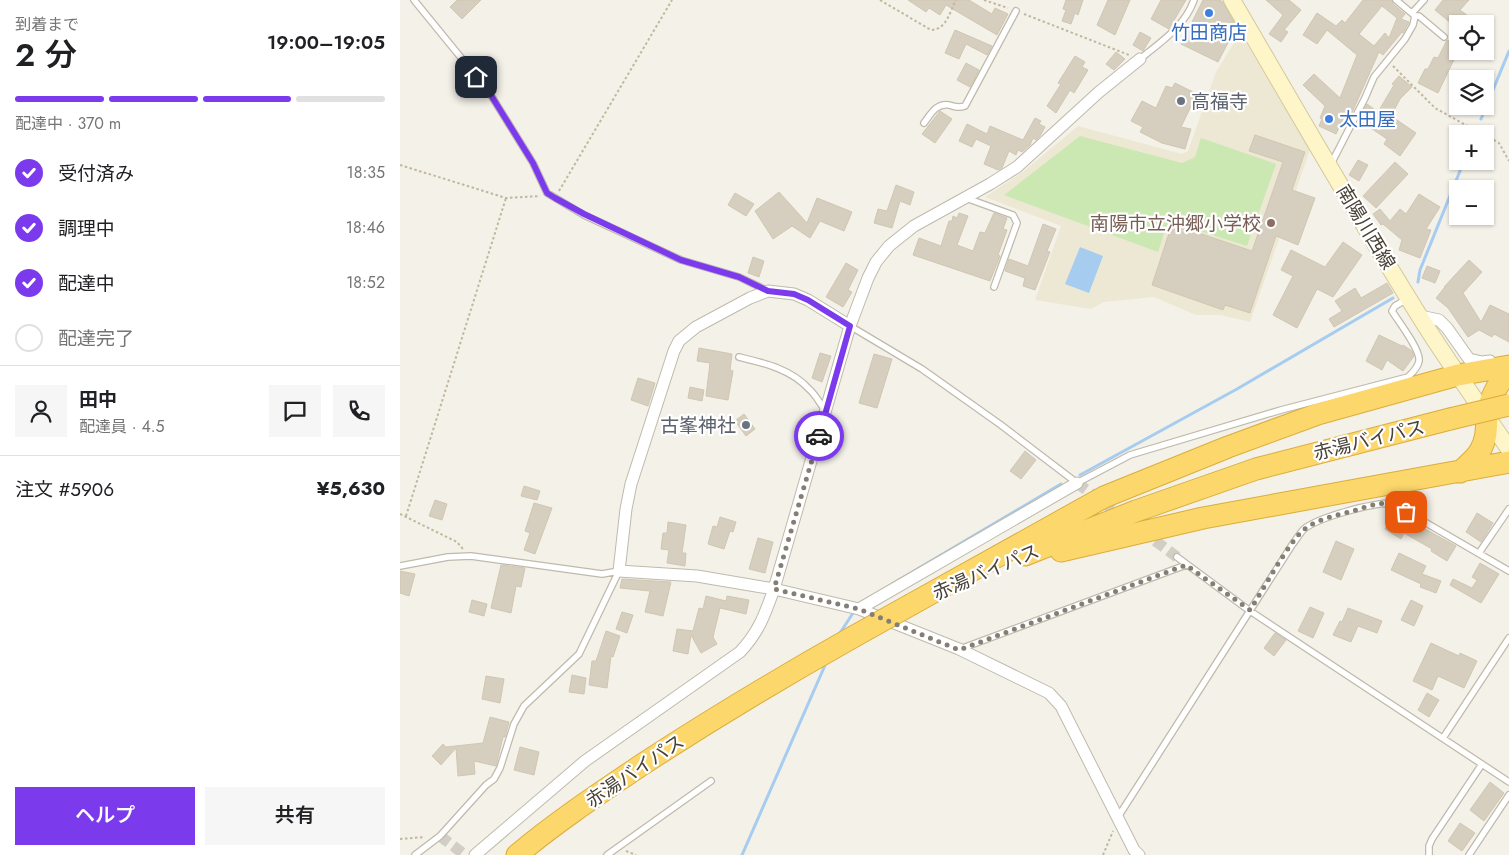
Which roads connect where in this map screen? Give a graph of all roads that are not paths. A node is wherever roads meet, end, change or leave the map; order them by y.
1 (414, 0) edge
2 (1194, 0) edge
3 (1232, 0) edge
4 (1396, 0) edge
5 (1424, 0) edge
6 (1016, 11) road end
7 (1413, 15) junction
8 (1444, 37) dead end
9 (1140, 59) joint
10 (924, 123) dead end
11 (1330, 167) junction
12 (966, 198) junction
13 (994, 288) dead end
14 (768, 291) junction
15 (1409, 298) junction
16 (1420, 316) junction
17 (850, 326) junction
18 (738, 357) dead end
19 (1509, 357) edge
20 (1509, 366) edge
21 (1509, 372) edge
22 (1458, 375) junction
23 (1509, 405) edge
24 (826, 411) junction
25 (1487, 416) junction
26 (1509, 449) edge
27 (1509, 462) edge
28 (1460, 472) junction
29 (1076, 483) junction
30 (1509, 510) edge
31 (1479, 553) junction
32 (1177, 557) tunnel mouth
33 (1002, 564) junction
34 (1186, 565) junction
35 (400, 566) edge
36 (619, 571) junction
37 (1509, 571) edge
38 (774, 589) junction
39 (912, 604) junction
40 (859, 609) junction
41 (1250, 610) junction
42 (1509, 638) edge
43 (959, 650) junction
44 (1443, 738) junction
45 (1482, 764) junction
46 (711, 781) dead end
47 (1509, 782) edge
48 (1509, 795) edge
49 (1118, 817) junction
50 (415, 855) edge
51 (475, 855) edge
52 (517, 855) edge
53 (607, 855) edge
54 (1139, 855) edge
55 (1429, 855) edge
56 (1469, 855) edge

1 - 14 lane
2 - 9 lane
3 - 11 main road, 南陽川西線
4 - 7 lane
5 - 7 lane
6 - 10 lane
7 - 8 lane
7 - 11 lane
9 - 12 street
11 - 15 main road, 南陽川西線
12 - 13 lane
12 - 17 street
14 - 17 street
14 - 36 street
15 - 16 main road, 南陽川西線
15 - 29 lane
16 - 19 street
16 - 22 main road, 南陽川西線
17 - 24 street
17 - 29 lane
18 - 24 lane
20 - 22 highway
21 - 25 highway
22 - 25 main road, 南陽川西線
22 - 39 highway
23 - 33 highway, 赤湯バイパス, bridge
24 - 38 street
25 - 26 main road, 南陽川西線
25 - 28 highway
27 - 28 highway
28 - 33 highway
29 - 40 street
30 - 31 lane
31 - 37 lane
31 - 41 lane
32 - 34 lane
33 - 39 highway, 赤湯バイパス
34 - 41 lane
34 - 43 lane
35 - 36 lane
36 - 38 street
36 - 50 lane
38 - 40 street
38 - 51 street
39 - 52 highway, 赤湯バイパス, bridge
40 - 43 street
41 - 44 lane
41 - 49 lane
42 - 44 lane
43 - 49 street
44 - 45 lane
45 - 47 lane
45 - 55 lane
46 - 53 lane
48 - 56 lane
49 - 54 street

